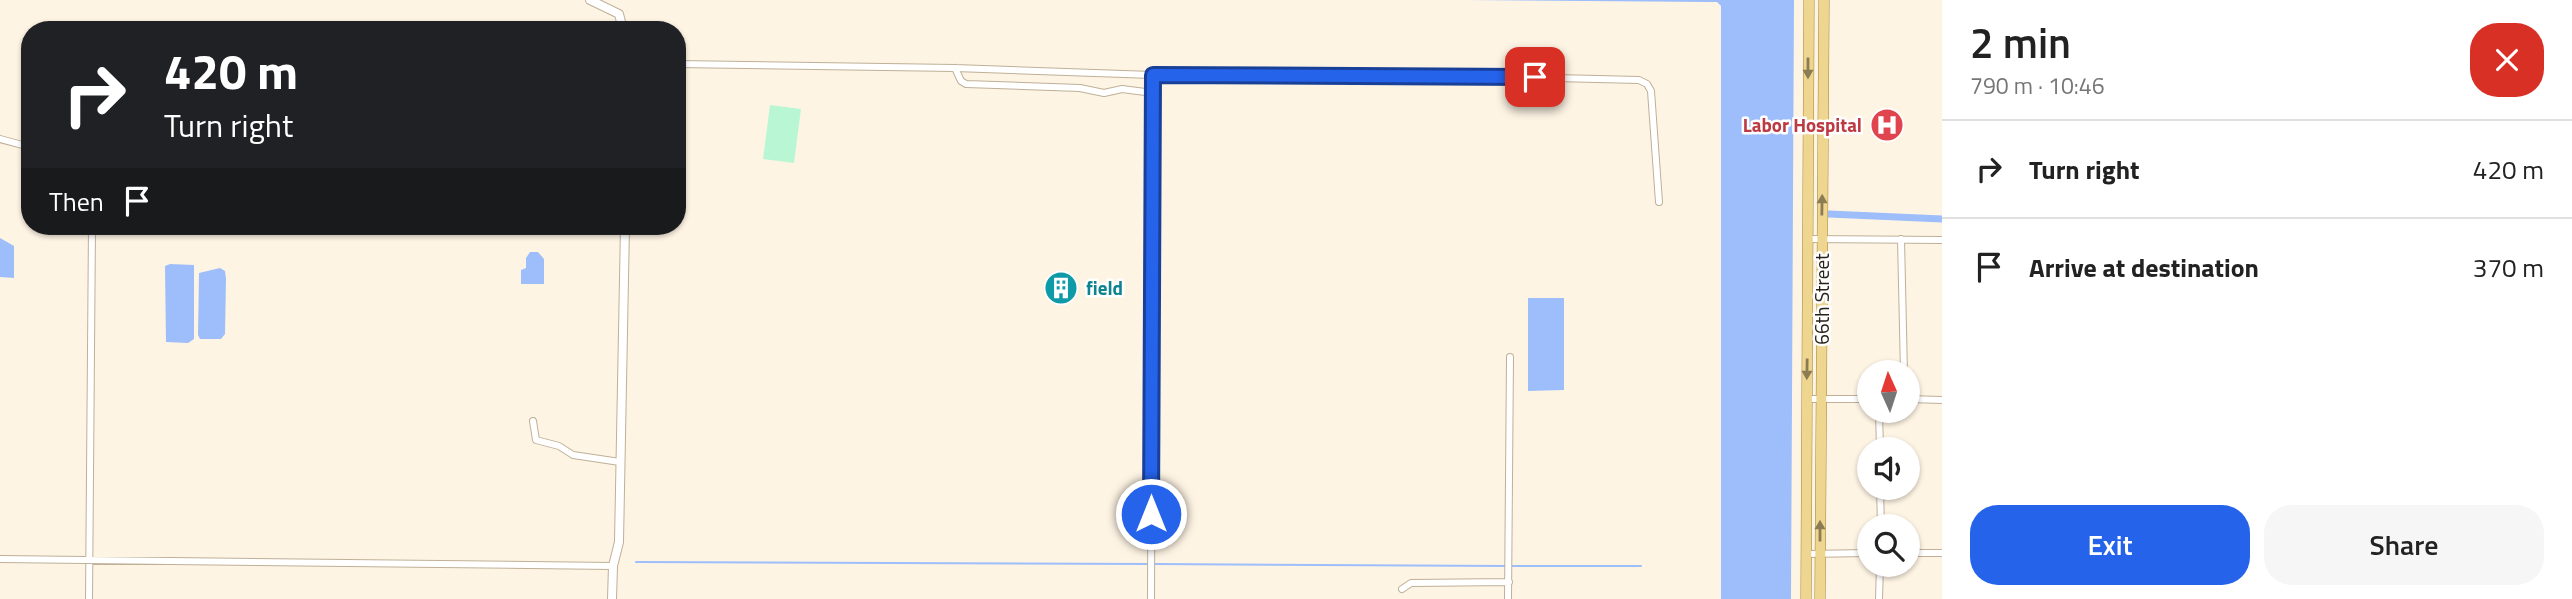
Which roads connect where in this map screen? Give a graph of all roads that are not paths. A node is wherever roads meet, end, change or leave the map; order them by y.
1 (590, 0) edge
2 (1809, 0) edge
3 (1825, 0) edge
4 (621, 21) edge
5 (686, 64) edge
6 (955, 68) junction
7 (1031, 70) junction
8 (1153, 75) junction
9 (1031, 87) junction
10 (1153, 93) junction
11 (0, 139) edge
12 (21, 145) edge
13 (1659, 202) dead end
14 (92, 235) edge
15 (625, 235) edge
16 (1808, 239) junction
17 (1822, 239) junction
18 (1900, 239) junction
19 (1942, 240) edge
20 (1510, 357) dead end
21 (1904, 360) edge
22 (1807, 399) junction
23 (1822, 399) junction
24 (1857, 399) edge
25 (1920, 399) edge
26 (1942, 400) edge
27 (533, 421) dead end
28 (620, 462) junction
29 (1857, 553) edge
30 (1920, 553) edge
31 (1942, 553) edge
32 (1806, 554) junction
33 (1820, 554) junction
34 (0, 559) edge
35 (89, 561) junction
36 (613, 566) junction
37 (1880, 577) edge
38 (1508, 582) junction
39 (1402, 589) dead end
40 (89, 599) edge
41 (611, 599) edge
42 (1151, 599) edge
43 (1508, 599) edge
44 (1806, 599) edge
45 (1820, 599) edge
46 (1879, 599) edge

1 - 4 street
2 -> 16 main road, 66th Street
17 -> 3 main road, 66th Street
5 - 6 street
6 - 7 street
6 - 9 street
7 - 8 street
7 - 9 street
8 - 10 street
8 - 13 street
9 - 10 street
10 - 42 street
11 - 12 street
14 - 35 street
15 - 28 street
16 - 17 street
16 -> 22 main road, 66th Street
17 - 18 street
17 - 23 main road, 66th Street
18 - 19 street
18 - 21 street
20 - 38 street
22 - 23 street
22 - 32 main road, 66th Street
23 - 24 street
33 -> 23 main road, 66th Street
25 - 26 street
27 - 28 street
28 - 36 street
29 - 33 street
30 - 31 street
32 - 33 street
32 - 44 main road, 66th Street
33 - 45 main road, 66th Street
34 - 35 street
35 - 36 street
35 - 40 street
36 - 41 street
37 - 46 street
38 - 39 street
38 - 43 street

